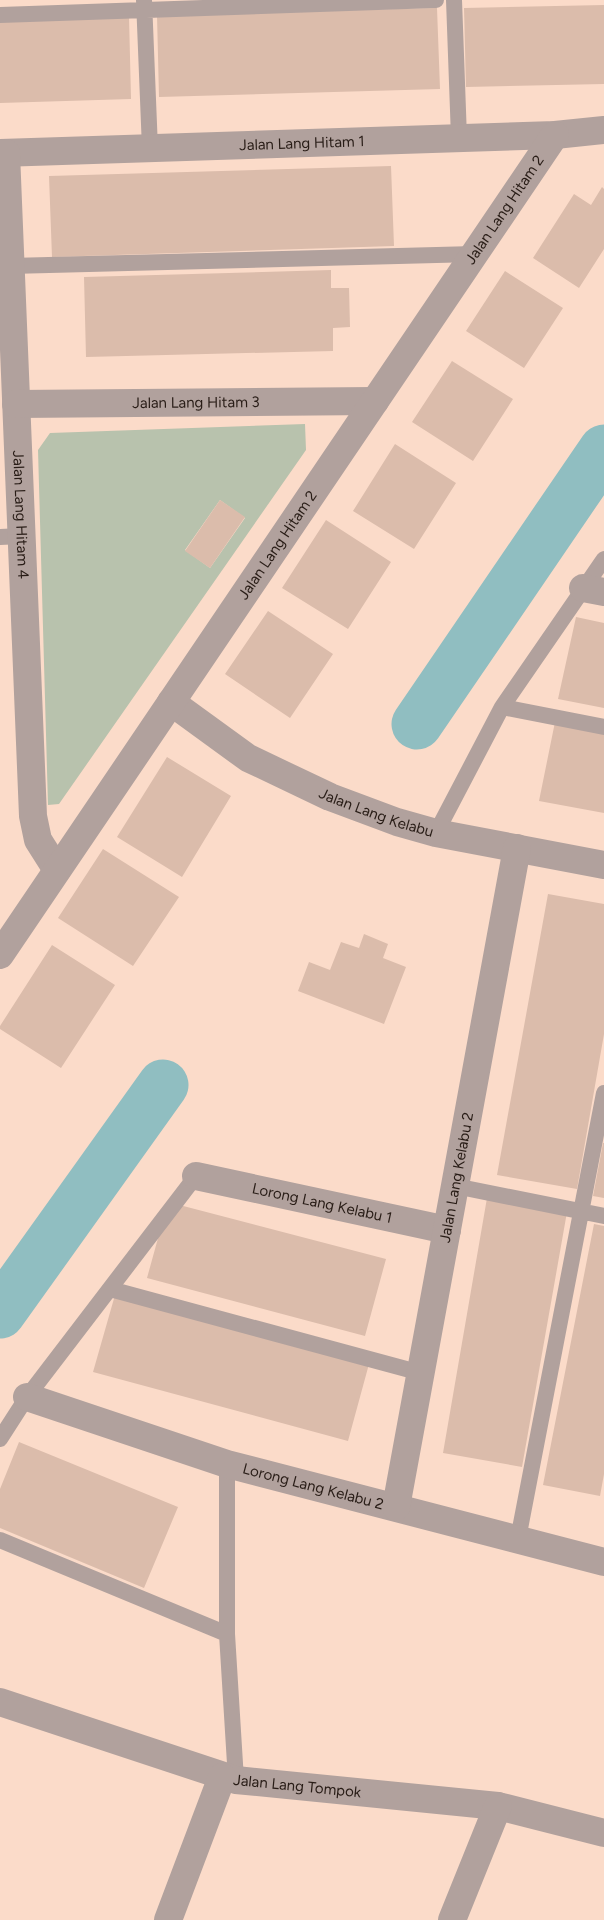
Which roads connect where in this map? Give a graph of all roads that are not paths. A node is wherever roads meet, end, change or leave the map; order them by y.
1 (436, 0) edge
2 (454, 0) edge
3 (145, 5) edge
4 (0, 15) edge
5 (604, 130) edge
6 (555, 135) junction
7 (459, 138) junction
8 (150, 149) junction
9 (3, 153) edge
10 (475, 254) junction
11 (10, 266) junction
12 (376, 401) junction
13 (16, 404) junction
14 (11, 536) edge
15 (604, 559) edge
16 (594, 590) edge
17 (171, 702) junction
18 (502, 707) junction
19 (604, 727) edge
20 (436, 833) junction
21 (517, 848) junction
22 (604, 865) edge
23 (57, 870) junction
24 (0, 955) edge
25 (604, 1094) edge
26 (196, 1176) joint
27 (455, 1186) junction
28 (581, 1212) junction
29 (604, 1216) edge
30 (447, 1230) junction
31 (110, 1289) junction
32 (421, 1373) junction
33 (27, 1397) junction
34 (0, 1439) edge
35 (227, 1464) junction
36 (396, 1507) junction
37 (518, 1539) junction
38 (0, 1540) edge
39 (604, 1562) edge
40 (227, 1634) junction
41 (0, 1702) edge
42 (229, 1779) junction
43 (498, 1806) junction
44 (604, 1833) edge
45 (168, 1920) edge
46 (452, 1920) edge

1 - 3 lane
2 - 7 lane
3 - 4 lane
3 - 8 lane
5 - 6 street, Jalan Lang Hitam 1
6 - 7 street, Jalan Lang Hitam 1
6 - 10 street, Jalan Lang Hitam 2
7 - 8 street, Jalan Lang Hitam 1
8 - 9 street, Jalan Lang Hitam 1
9 - 11 street, Jalan Lang Hitam 4
10 - 11 lane
10 - 12 street, Jalan Lang Hitam 2
11 - 13 street, Jalan Lang Hitam 4
12 - 13 street, Jalan Lang Hitam 3
12 - 17 street, Jalan Lang Hitam 2
13 - 14 street, Jalan Lang Hitam 4
14 - 23 street, Jalan Lang Hitam 4
15 - 16 lane
16 - 18 lane
17 - 20 street, Jalan Lang Kelabu
17 - 23 street, Jalan Lang Hitam 2
18 - 19 lane
18 - 20 lane
20 - 21 street, Jalan Lang Kelabu
21 - 22 street, Jalan Lang Kelabu
21 - 27 street, Jalan Lang Kelabu 2
23 - 24 street, Jalan Lang Hitam 2
25 - 28 lane
26 - 30 street, Lorong Lang Kelabu 1
26 - 31 lane
27 - 28 lane
27 - 30 street, Jalan Lang Kelabu 2
28 - 29 lane
28 - 37 lane
30 - 32 street, Jalan Lang Kelabu 2
31 - 32 lane
31 - 33 lane
32 - 36 street, Jalan Lang Kelabu 2
33 - 34 lane
33 - 35 street, Lorong Lang Kelabu 2
35 - 36 street, Lorong Lang Kelabu 2
35 - 40 lane
36 - 37 street, Lorong Lang Kelabu 2
37 - 39 street, Lorong Lang Kelabu 2
38 - 40 lane
40 - 42 lane
41 - 42 street, Jalan Lang Tompok
42 - 43 street, Jalan Lang Tompok
42 - 45 street
43 - 44 street, Jalan Lang Tompok
43 - 46 street

